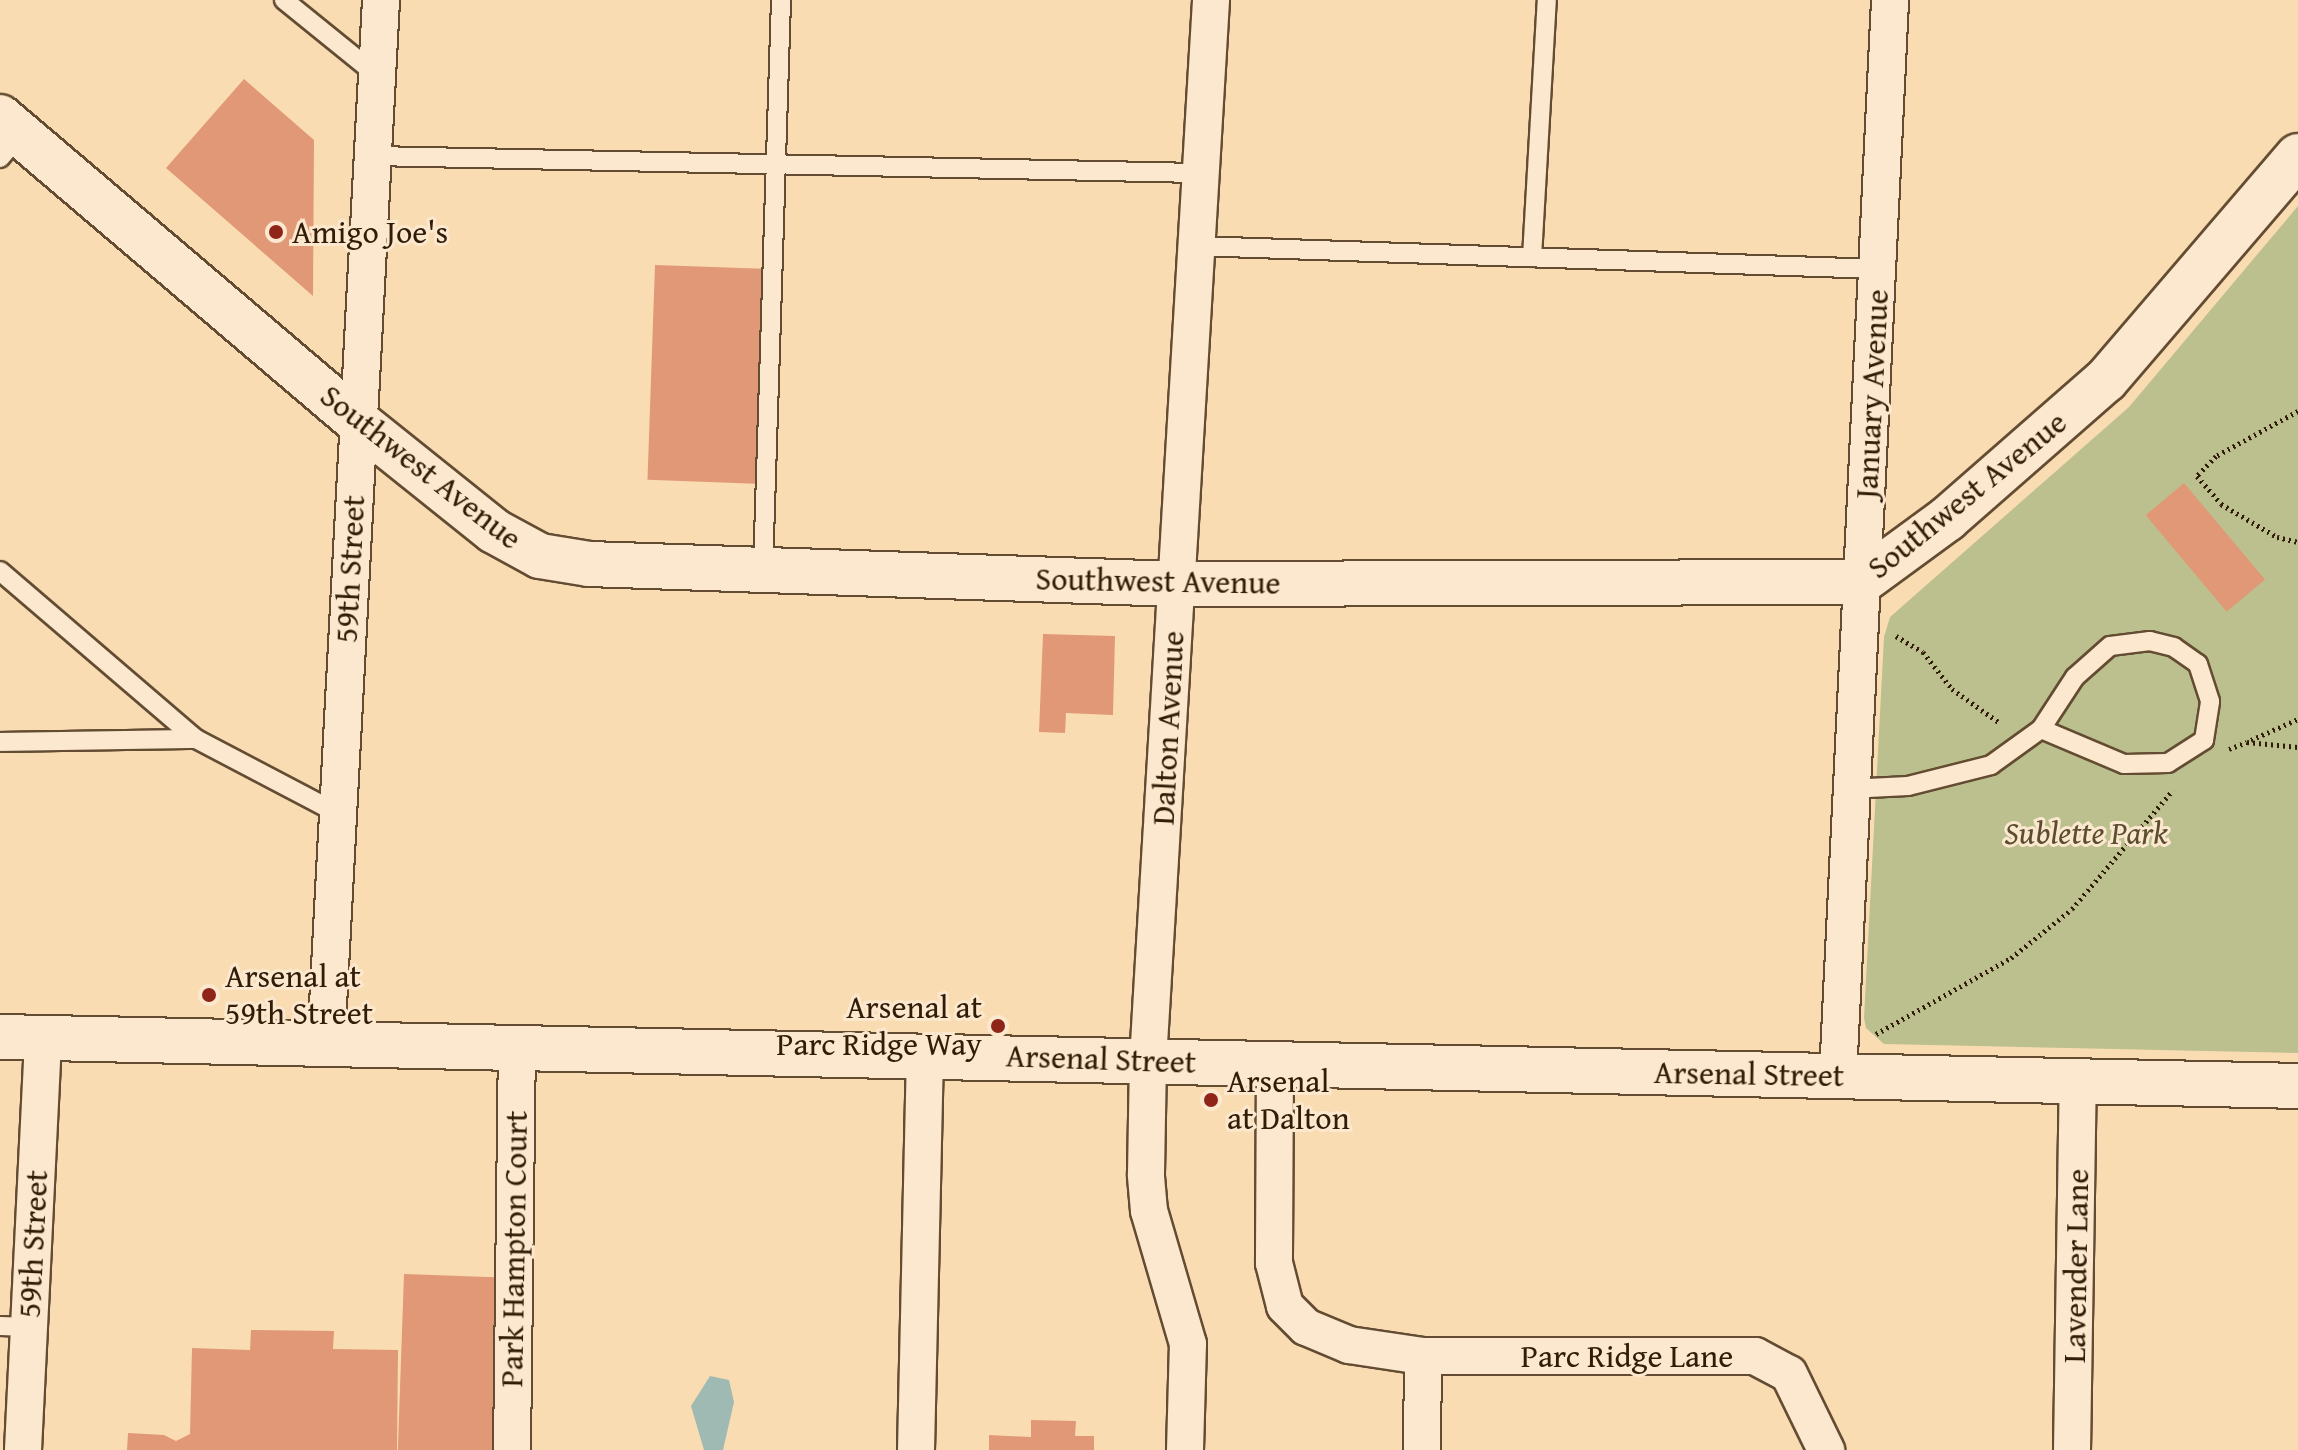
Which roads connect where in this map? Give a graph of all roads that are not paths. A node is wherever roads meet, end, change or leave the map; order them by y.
1 (284, 0) edge
2 (381, 0) edge
3 (781, 0) edge
4 (1211, 0) edge
5 (1547, 0) edge
6 (1890, 0) edge
7 (378, 76) junction
8 (7, 137) edge
9 (373, 156) junction
10 (2298, 156) edge
11 (772, 165) junction
12 (1201, 173) junction
13 (1196, 246) junction
14 (1532, 257) junction
15 (1879, 269) junction
16 (358, 422) junction
17 (763, 570) junction
18 (0, 571) edge
19 (1861, 582) junction
20 (1176, 584) junction
21 (2036, 733) junction
22 (196, 739) junction
23 (0, 742) edge
24 (1848, 789) junction
25 (337, 813) junction
26 (0, 1037) edge
27 (43, 1037) junction
28 (326, 1043) junction
29 (517, 1048) junction
30 (925, 1054) junction
31 (1148, 1061) junction
32 (1275, 1064) junction
33 (1838, 1076) junction
34 (2078, 1081) junction
35 (2298, 1086) edge
36 (15, 1327) edge
37 (1423, 1356) junction
38 (23, 1450) edge
39 (512, 1450) edge
40 (916, 1450) edge
41 (1185, 1450) edge
42 (1422, 1450) edge
43 (1826, 1450) edge
44 (2072, 1450) edge

1 - 7 lane
2 - 7 street, 59th Street
3 - 11 lane
4 - 12 street, Dalton Avenue
5 - 14 lane
6 - 15 street, January Avenue
7 - 9 street, 59th Street
8 - 16 street, Southwest Avenue
9 - 11 lane
9 - 16 street, 59th Street
10 - 19 street, Southwest Avenue
11 - 12 lane
11 - 17 lane
12 - 13 street, Dalton Avenue
13 - 14 lane
13 - 20 street, Dalton Avenue
14 - 15 lane
15 - 19 street, January Avenue
16 - 17 street, Southwest Avenue
16 - 25 street, 59th Street
17 - 20 street, Southwest Avenue
18 - 22 lane
19 - 20 street, Southwest Avenue
19 - 24 street, January Avenue
20 - 31 street, Dalton Avenue
21 - 21 lane
21 - 24 lane
22 - 23 lane
22 - 25 lane
24 - 33 street, January Avenue
25 - 28 street, 59th Street
26 - 27 street, Arsenal Street
27 - 28 street, Arsenal Street
27 - 36 street, 59th Street
28 - 29 street, Arsenal Street
29 - 30 street, Arsenal Street
29 - 39 street, Park Hampton Court
30 - 31 street, Arsenal Street
30 - 40 street
31 - 32 street, Arsenal Street
31 - 41 street, Dalton Avenue
32 - 33 street, Arsenal Street
32 - 37 street, Parc Ridge Lane
33 - 34 street, Arsenal Street
34 - 35 street, Arsenal Street
34 - 44 street, Lavender Lane
36 - 38 street, 59th Street
37 - 42 street
37 - 43 street, Parc Ridge Lane

